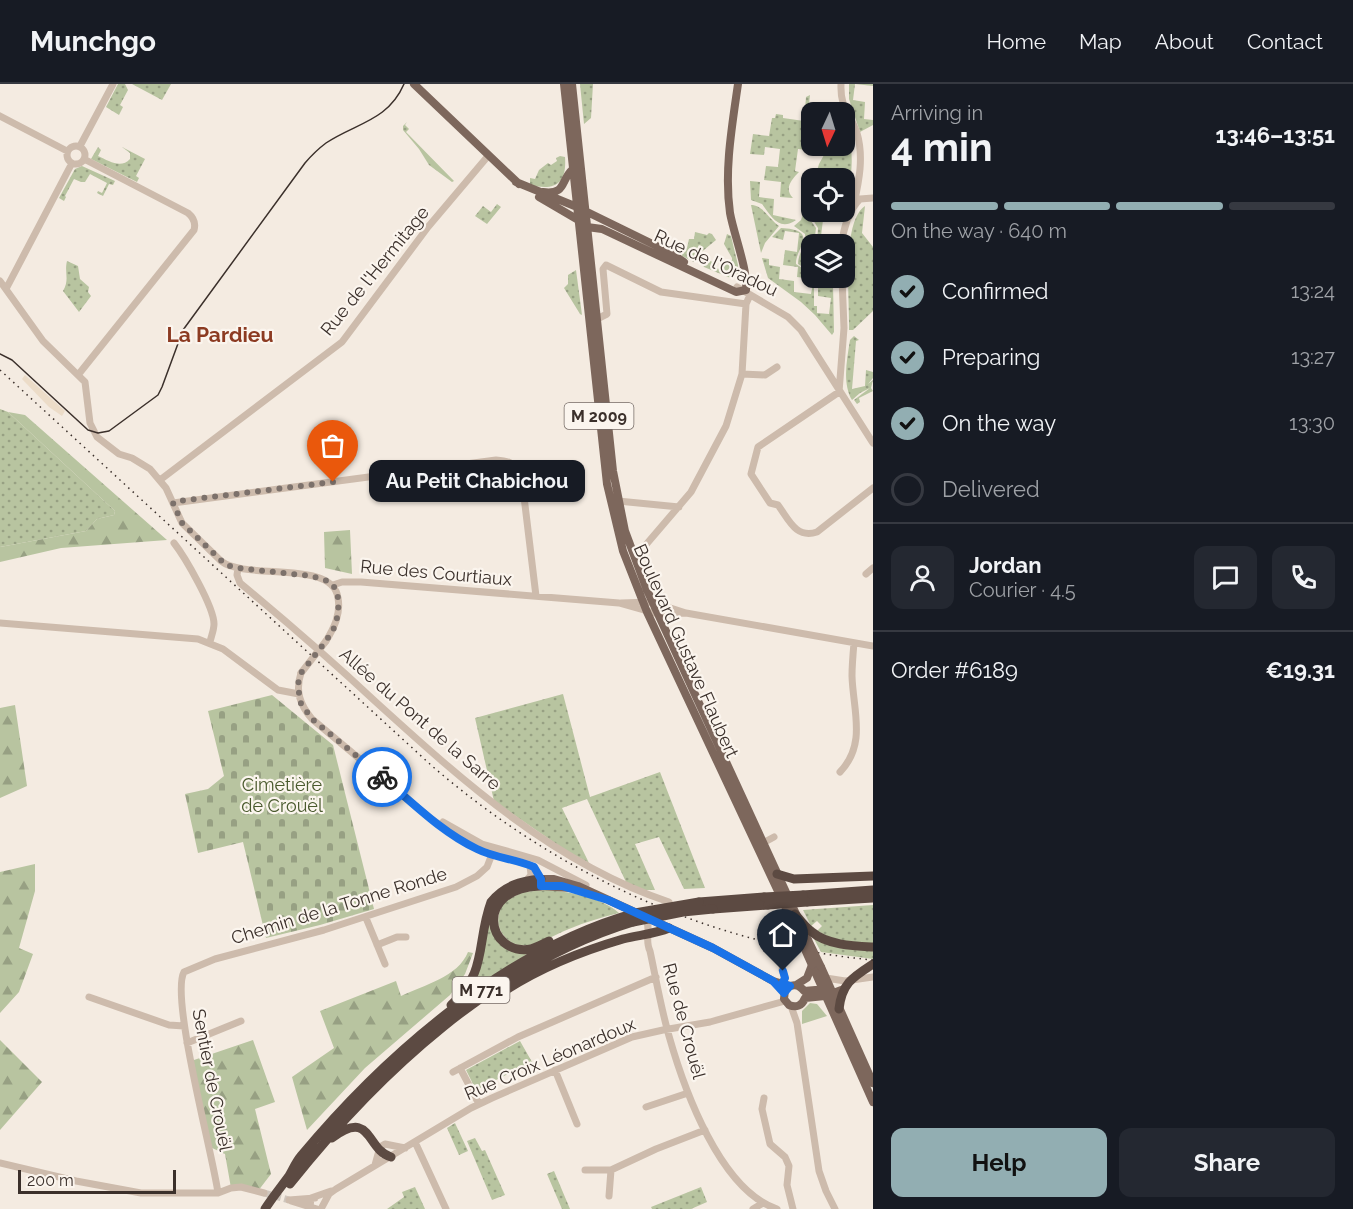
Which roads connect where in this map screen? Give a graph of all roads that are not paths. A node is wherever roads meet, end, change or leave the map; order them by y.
1 (113, 84) edge
2 (564, 84) edge
3 (572, 84) edge
4 (738, 84) edge
5 (841, 84) edge
6 (415, 85) edge
7 (0, 116) edge
8 (80, 146) junction
9 (67, 151) junction
10 (489, 156) junction
11 (84, 159) junction
12 (72, 163) junction
13 (573, 169) junction
14 (516, 182) junction
15 (539, 192) junction
16 (873, 198) edge
17 (855, 199) edge
18 (855, 203) edge
19 (577, 207) junction
20 (586, 213) junction
21 (578, 220) junction
22 (588, 227) junction
23 (0, 281) edge
24 (842, 288) edge
25 (6, 289) junction
26 (744, 291) junction
27 (746, 304) junction
28 (597, 319) junction
29 (777, 367) dead end
30 (842, 371) junction
31 (742, 374) junction
32 (829, 374) junction
33 (78, 375) junction
34 (839, 392) junction
35 (872, 442) edge
36 (160, 480) junction
37 (873, 488) edge
38 (618, 501) junction
39 (173, 503) junction
40 (680, 507) junction
41 (174, 543) dead end
42 (644, 547) dead end
43 (238, 568) junction
44 (873, 568) edge
45 (866, 574) dead end
46 (333, 585) junction
47 (638, 589) junction
48 (536, 596) junction
49 (630, 602) junction
50 (648, 602) junction
51 (619, 603) junction
52 (647, 612) junction
53 (658, 614) junction
54 (674, 614) junction
55 (686, 614) junction
56 (0, 623) edge
57 (664, 627) junction
58 (210, 642) junction
59 (854, 643) junction
60 (873, 646) edge
61 (299, 694) junction
62 (840, 772) dead end
63 (774, 837) dead end
64 (763, 843) junction
65 (493, 852) junction
66 (542, 862) junction
67 (530, 865) junction
68 (777, 874) junction
69 (873, 876) edge
70 (527, 880) junction
71 (543, 882) junction
72 (873, 890) edge
73 (805, 899) junction
74 (608, 900) junction
75 (873, 900) edge
76 (766, 901) junction
77 (669, 902) dead end
78 (795, 914) junction
79 (645, 917) junction
80 (366, 918) junction
81 (597, 925) junction
82 (669, 928) junction
83 (647, 933) junction
84 (406, 937) dead end
85 (377, 945) junction
86 (873, 947) edge
87 (783, 962) dead end
88 (385, 964) dead end
89 (873, 964) edge
90 (816, 966) junction
91 (782, 970) junction
92 (184, 972) joint
93 (656, 977) junction
94 (826, 978) junction
95 (873, 980) edge
96 (773, 981) junction
97 (846, 983) junction
98 (828, 992) junction
99 (795, 995) junction
100 (89, 997) dead end
101 (834, 1008) junction
102 (465, 1012) junction
103 (241, 1021) dead end
104 (433, 1024) junction
105 (184, 1026) junction
106 (667, 1029) junction
107 (187, 1043) junction
108 (555, 1070) junction
109 (873, 1083) edge
110 (688, 1093) junction
111 (764, 1098) dead end
112 (873, 1102) edge
113 (479, 1104) junction
114 (646, 1107) dead end
115 (577, 1124) dead end
116 (705, 1130) junction
117 (415, 1142) junction
118 (405, 1148) junction
119 (318, 1149) junction
120 (378, 1150) junction
121 (391, 1157) junction
122 (299, 1159) junction
123 (0, 1163) edge
124 (375, 1165) junction
125 (585, 1170) dead end
126 (611, 1170) junction
127 (336, 1189) junction
128 (218, 1193) junction
129 (264, 1193) tunnel mouth
130 (609, 1196) dead end
131 (311, 1198) junction
132 (764, 1203) junction
133 (318, 1207) edge
134 (257, 1209) edge
135 (265, 1209) edge
136 (271, 1209) edge
137 (446, 1209) edge
138 (753, 1209) edge
139 (777, 1209) edge
140 (794, 1209) edge
141 (835, 1209) edge

1 - 8 street
2 - 13 main road, Boulevard Gustave Flaubert / M 2009
3 - 20 main road, Boulevard Gustave Flaubert / M 2009
4 - 26 main road
5 - 17 street
6 - 10 main road
7 - 9 street
8 - 9 street
8 - 11 street
9 - 12 street
10 - 14 main road
10 - 36 street, Rue de l'Hermitage
11 - 12 street
11 - 33 street
12 - 25 street
13 - 15 main road
13 - 19 main road, Boulevard Gustave Flaubert / M 2009
14 - 15 main road, Rue de l'Oradou
14 - 21 main road, Rue de l'Oradou
15 - 19 main road, Rue de l'Oradou
16 - 18 street
19 - 20 main road, Rue de l'Oradou
19 - 21 main road, Boulevard Gustave Flaubert / M 2009
20 - 22 main road, Boulevard Gustave Flaubert / M 2009
20 - 26 main road, Rue de l'Oradou
21 - 22 main road, Rue de l'Oradou
21 - 47 main road, Boulevard Gustave Flaubert / M 2009
22 - 26 main road, Rue de l'Oradou
22 - 28 main road, Boulevard Gustave Flaubert / M 2009
23 - 25 street
24 - 30 street
25 - 33 street
26 - 27 street
26 - 32 street, Rue de l'Oradou
27 - 28 street
27 - 31 street
28 - 38 main road, Boulevard Gustave Flaubert / M 2009
29 - 31 street
30 - 32 street
30 - 34 street
31 - 40 street
32 - 34 street, Rue de l'Oradou
33 - 36 street
34 - 35 street, Rue de l'Oradou
34 - 37 street
36 - 39 street, Rue des Courtiaux
38 - 40 street
38 - 50 main road, Boulevard Gustave Flaubert / M 2009
39 - 43 street, Rue des Courtiaux
39 - 48 street
40 - 42 street
41 - 58 street
43 - 46 street, Rue des Courtiaux
43 - 77 street, Allée du Pont de la Sarre
44 - 45 street
46 - 48 street, Rue des Courtiaux
46 - 61 street, bridge
47 - 49 street
47 - 50 main road, Boulevard Gustave Flaubert / M 2009
48 - 51 street, Rue des Courtiaux
49 - 50 street
49 - 51 street
50 - 52 main road, Boulevard Gustave Flaubert / M 2009
50 - 53 main road, Boulevard Gustave Flaubert / M 2009
50 - 55 street
51 - 52 street, Rue des Courtiaux
52 - 53 street, Rue des Courtiaux
52 - 90 main road, Boulevard Gustave Flaubert / M 2009, bridge
53 - 54 street, Rue des Courtiaux
53 - 57 main road, Boulevard Gustave Flaubert / M 2009
54 - 55 street, Rue des Courtiaux
54 - 57 street
55 - 59 street
56 - 58 street
57 - 64 main road, Boulevard Gustave Flaubert / M 2009
58 - 61 street
59 - 60 street
59 - 62 street
61 - 65 street
63 - 64 street
64 - 68 main road, Boulevard Gustave Flaubert / M 2009
65 - 66 street
65 - 67 street
65 - 80 street, Chemin de la Tonne Ronde
66 - 71 street
66 - 74 street
67 - 70 street
67 - 71 street
68 - 69 highway
68 - 78 main road, Boulevard Gustave Flaubert / M 2009
70 - 71 highway
70 - 104 highway
71 - 74 main road
71 - 81 highway
72 - 73 highway, M 771
73 - 75 highway, M 771
73 - 76 highway, M 771, bridge
74 - 79 main road
76 - 81 highway, M 771, bridge
76 - 102 highway, M 771, bridge
78 - 86 highway
78 - 90 main road, Boulevard Gustave Flaubert / M 2009, bridge
79 - 82 main road
79 - 83 street, Rue de Crouël
80 - 85 street
80 - 92 street, Chemin de la Tonne Ronde
81 - 104 highway, M 771
82 - 83 highway
82 - 96 main road
83 - 93 street, Rue de Crouël
83 - 102 highway
84 - 85 street
85 - 88 street
87 - 91 street
89 - 97 highway
90 - 94 main road, Boulevard Gustave Flaubert / M 2009
90 - 98 main road, Boulevard Gustave Flaubert / M 2009
90 - 99 main road
91 - 96 street
91 - 99 street
92 - 105 street, Sentier de Crouël
93 - 106 street, Rue de Crouël
93 - 113 street
94 - 97 street
94 - 98 main road, Boulevard Gustave Flaubert / M 2009
95 - 97 street
96 - 99 main road
97 - 98 main road
97 - 101 highway
98 - 99 main road
98 - 101 main road, M 2009
99 - 101 main road
99 - 106 street, Rue Croix Léonardoux
99 - 141 street
100 - 105 street
101 - 109 main road, M 2009
101 - 112 main road, M 2009
102 - 119 highway, M 771
103 - 107 street
104 - 122 highway, M 771
105 - 107 street, Sentier de Crouël
106 - 108 street, Rue Croix Léonardoux
106 - 110 street, Rue de Crouël
107 - 128 street, Sentier de Crouël
108 - 113 street, Rue Croix Léonardoux
108 - 115 street
110 - 114 street
110 - 116 street, Rue de Crouël
111 - 140 street
113 - 117 street, Rue Croix Léonardoux
116 - 126 street
116 - 132 street, Rue de Crouël
117 - 118 street, Rue Croix Léonardoux
117 - 137 street
118 - 120 street, Rue Croix Léonardoux
118 - 121 street, Rue Croix Léonardoux
119 - 120 highway
119 - 136 highway, M 771
120 - 121 highway
120 - 124 street
121 - 124 street, Rue Croix Léonardoux
122 - 134 highway
122 - 135 highway, M 771
123 - 128 street
124 - 127 street, Rue Croix Léonardoux
125 - 126 street
126 - 130 street
127 - 131 street, Rue Croix Léonardoux
127 - 133 street, Rue Croix Léonardoux
128 - 129 street
131 - 133 street
131 - 133 street
131 - 133 street, Rue Croix Léonardoux
132 - 138 street
132 - 139 street, Rue de Crouël

